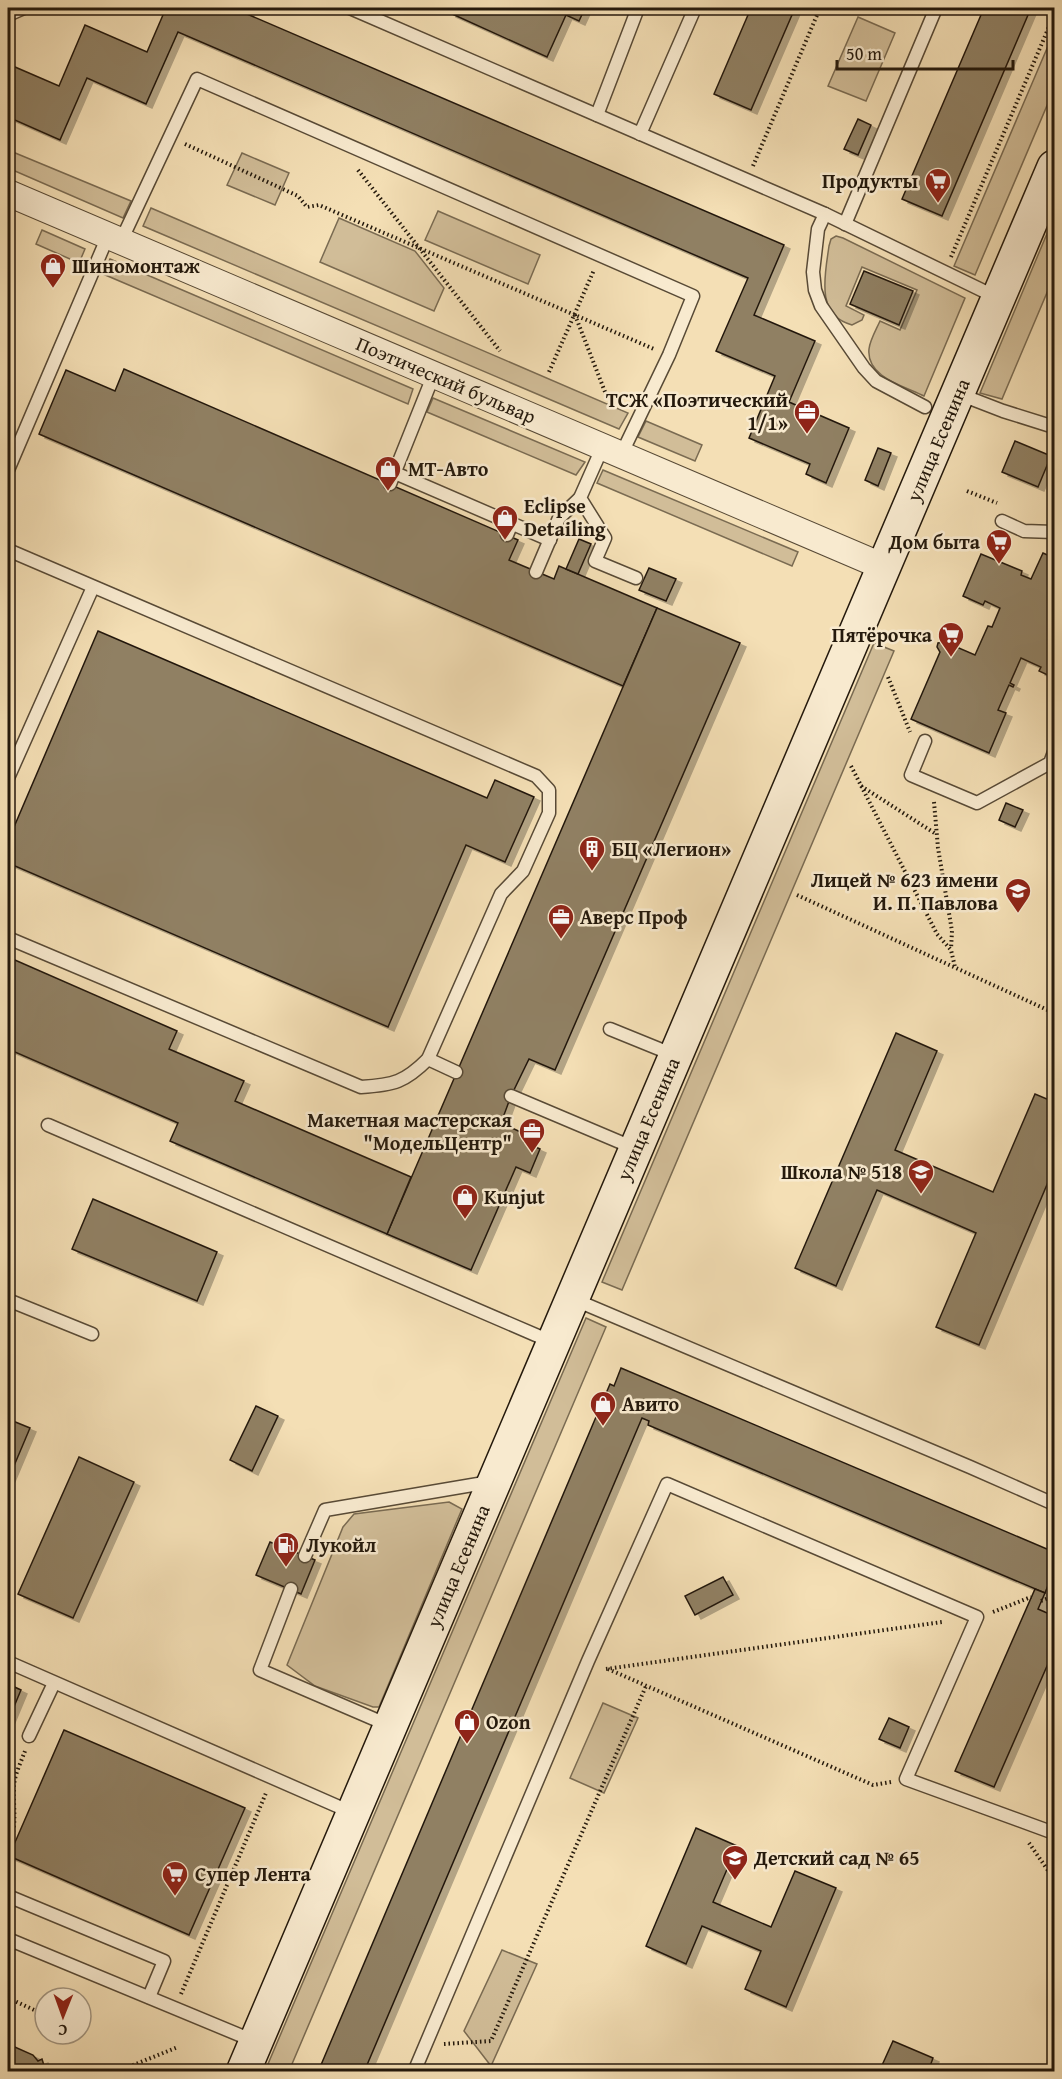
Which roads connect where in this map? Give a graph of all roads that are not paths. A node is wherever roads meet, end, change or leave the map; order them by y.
1 (24, 8) edge
2 (350, 8) edge
3 (638, 8) edge
4 (695, 8) edge
5 (936, 8) edge
6 (8, 15) edge
7 (597, 115) junction
8 (640, 134) junction
9 (1054, 167) edge
10 (8, 193) edge
11 (825, 214) junction
12 (844, 224) junction
13 (115, 238) junction
14 (998, 299) junction
15 (434, 374) junction
16 (958, 393) junction
17 (925, 407) dead end
18 (1054, 427) edge
19 (612, 451) junction
20 (8, 470) edge
21 (580, 498) junction
22 (1002, 521) road end
23 (1054, 532) edge
24 (550, 540) junction
25 (8, 550) edge
26 (884, 567) junction
27 (536, 572) dead end
28 (636, 579) dead end
29 (93, 587) junction
30 (925, 741) dead end
31 (1054, 752) edge
32 (8, 778) edge
33 (8, 938) edge
34 (610, 1029) dead end
35 (675, 1056) junction
36 (428, 1059) junction
37 (456, 1072) dead end
38 (511, 1096) dead end
39 (48, 1125) dead end
40 (635, 1149) junction
41 (572, 1299) junction
42 (8, 1300) edge
43 (92, 1334) dead end
44 (553, 1343) junction
45 (494, 1481) junction
46 (1054, 1504) edge
47 (305, 1556) dead end
48 (291, 1589) dead end
49 (8, 1662) edge
50 (54, 1683) junction
51 (390, 1725) junction
52 (29, 1736) road end
53 (353, 1813) junction
54 (1054, 1833) edge
55 (8, 1896) edge
56 (8, 1939) edge
57 (149, 1997) junction
58 (255, 2041) junction
59 (243, 2072) edge
60 (414, 2072) edge

1 - 6 lane
2 - 7 lane
3 - 7 lane
4 - 8 lane
5 - 12 lane
7 - 8 lane
8 - 11 lane
9 - 14 street, улица Есенина
10 - 13 street, Поэтический бульвар
11 - 12 lane
11 - 17 lane
12 - 14 lane
13 - 15 street, Поэтический бульвар
13 - 19 lane
13 - 20 lane
14 - 16 street, улица Есенина
15 - 19 street, Поэтический бульвар
15 - 24 lane
16 - 18 lane
16 - 26 street, улица Есенина
19 - 21 lane
19 - 26 street, Поэтический бульвар
21 - 24 lane
21 - 28 lane
22 - 23 lane
24 - 27 lane
25 - 29 lane
26 - 35 street, улица Есенина
29 - 32 lane
29 - 36 lane
30 - 31 lane
33 - 36 lane
34 - 35 lane
35 - 40 street, улица Есенина
36 - 37 lane
38 - 40 lane
39 - 44 lane
40 - 41 street, улица Есенина
41 - 44 street, улица Есенина
41 - 46 lane
42 - 43 lane
44 - 45 street, улица Есенина
45 - 47 lane
45 - 51 street, улица Есенина
48 - 51 lane
49 - 50 lane
50 - 52 lane
50 - 53 lane
51 - 53 street, улица Есенина
53 - 58 street, улица Есенина
54 - 60 lane
55 - 57 lane
56 - 57 lane
57 - 58 lane
58 - 59 street, улица Есенина

